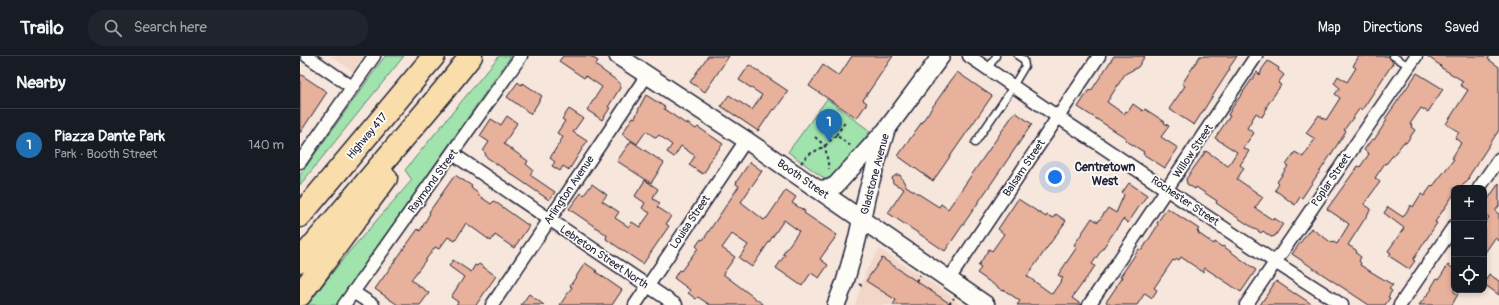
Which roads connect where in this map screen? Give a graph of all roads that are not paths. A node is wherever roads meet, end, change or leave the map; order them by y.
1 (307, 56) edge
2 (374, 56) edge
3 (434, 56) edge
4 (470, 56) edge
5 (522, 56) edge
6 (618, 56) edge
7 (941, 56) edge
8 (969, 56) edge
9 (996, 56) edge
10 (1018, 56) edge
11 (1099, 56) edge
12 (1256, 56) edge
13 (1393, 56) edge
14 (1416, 56) edge
15 (1409, 66) junction
16 (988, 68) junction
17 (647, 75) junction
18 (1012, 86) junction
19 (352, 87) junction
20 (444, 90) junction
21 (1058, 117) junction
22 (886, 130) junction
23 (746, 140) junction
24 (975, 143) dead end
25 (452, 154) junction
26 (1499, 159) edge
27 (300, 162) edge
28 (1481, 185) edge
29 (817, 189) junction
30 (1168, 189) junction
31 (304, 210) edge
32 (549, 220) junction
33 (862, 220) junction
34 (1451, 230) edge
35 (300, 261) edge
36 (1275, 262) junction
37 (949, 279) junction
38 (648, 286) junction
39 (353, 292) junction
40 (300, 295) edge
41 (344, 305) edge
42 (373, 305) edge
43 (492, 305) edge
44 (635, 305) edge
45 (676, 305) edge
46 (836, 305) edge
47 (986, 305) edge
48 (1090, 305) edge
49 (1246, 305) edge
50 (1342, 305) edge
51 (1400, 305) edge

1 - 19 street
2 - 19 street
3 - 31 highway, Highway 417
4 - 20 highway
5 - 25 street, Raymond Street
6 - 17 main road, Booth Street
7 - 22 main road, Gladstone Avenue
8 - 16 street, Rochester Street
9 - 16 lane
10 - 18 lane
11 - 21 street, Balsam Street
12 - 30 street, Willow Street
13 - 15 lane
14 - 15 street, Poplar Street
15 - 36 street, Poplar Street
16 - 18 street, Rochester Street
17 - 23 main road, Booth Street
17 - 32 street, Arlington Avenue
18 - 21 street, Rochester Street
18 - 24 lane
19 - 27 street
20 - 35 highway
20 - 40 highway
21 - 30 street, Rochester Street
21 - 37 street, Balsam Street
22 - 29 main road
22 - 33 main road, Gladstone Avenue
23 - 29 main road, Booth Street
23 - 38 street, Louisa Street
25 - 32 street, Lebreton Street North
25 - 39 street, Raymond Street
26 - 28 street
29 - 33 main road, Booth Street
30 - 36 street, Rochester Street
30 - 48 street, Willow Street
32 - 38 street, Lebreton Street North
32 - 43 street, Arlington Avenue
33 - 37 main road, Booth Street
33 - 46 main road, Gladstone Avenue
34 - 51 street
36 - 49 street, Poplar Street
36 - 50 street, Rochester Street
37 - 47 main road, Booth Street
38 - 44 street, Louisa Street
38 - 45 street, Lebreton Street North
39 - 41 street, Raymond Street
39 - 42 street

